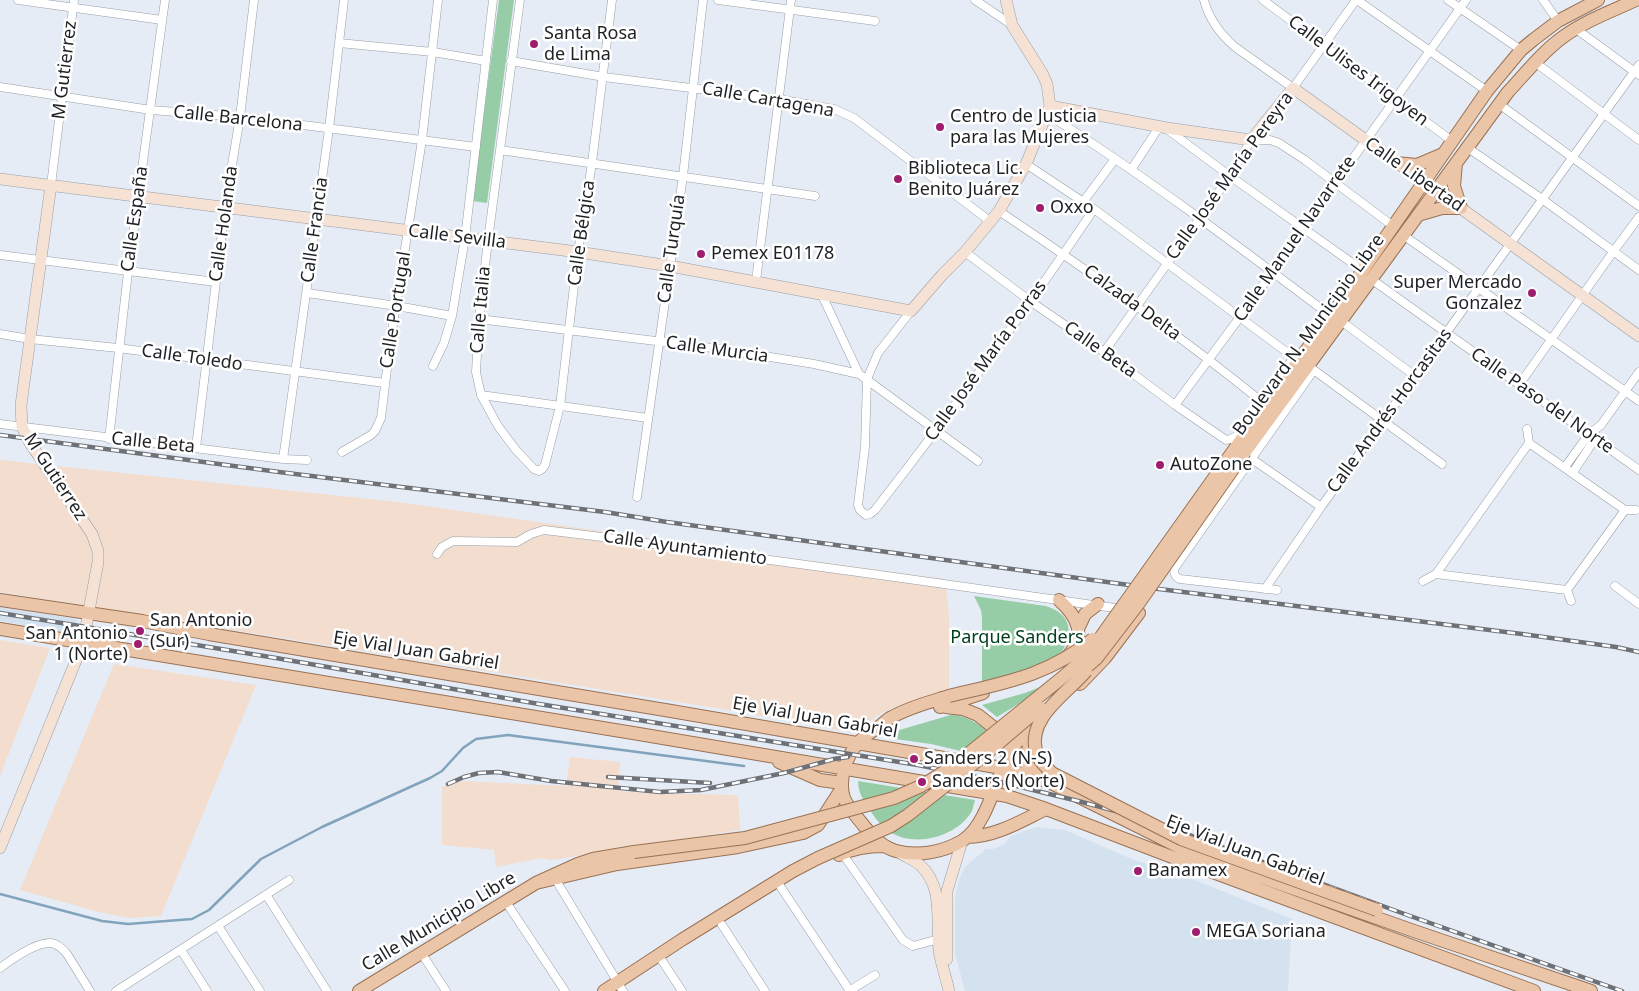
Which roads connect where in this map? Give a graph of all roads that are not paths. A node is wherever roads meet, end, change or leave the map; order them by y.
1 (18, 0) edge
2 (165, 0) edge
3 (254, 0) edge
4 (344, 0) edge
5 (438, 0) edge
6 (493, 0) edge
7 (520, 0) edge
8 (612, 0) edge
9 (703, 0) edge
10 (718, 0) edge
11 (791, 0) edge
12 (975, 0) edge
13 (1006, 0) edge
14 (1204, 0) edge
15 (1263, 0) edge
16 (1356, 0) edge
17 (1448, 0) edge
18 (1466, 0) edge
19 (1543, 0) edge
20 (1598, 0) edge
21 (1636, 3) edge
22 (73, 4) edge
23 (1460, 9) junction
24 (790, 10) junction
25 (162, 20) junction
26 (875, 21) dead end
27 (1558, 21) junction
28 (1012, 25) junction
29 (1576, 29) junction
30 (338, 43) junction
31 (1324, 46) junction
32 (1430, 50) junction
33 (1521, 50) junction
34 (433, 52) junction
35 (486, 61) junction
36 (511, 61) junction
37 (1536, 63) junction
38 (1639, 65) edge
39 (1636, 74) edge
40 (604, 77) junction
41 (0, 87) edge
42 (693, 87) junction
43 (1293, 88) junction
44 (1487, 91) junction
45 (63, 97) junction
46 (778, 98) junction
47 (1395, 98) junction
48 (1499, 104) junction
49 (151, 110) junction
50 (1049, 110) junction
51 (1604, 114) junction
52 (240, 117) junction
53 (1163, 128) junction
54 (329, 129) junction
55 (422, 140) junction
56 (1251, 140) junction
57 (1366, 140) junction
58 (1639, 140) edge
59 (1452, 141) junction
60 (476, 147) junction
61 (1468, 148) junction
62 (500, 150) junction
63 (1443, 154) junction
64 (1572, 157) junction
65 (1115, 159) junction
66 (592, 163) junction
67 (1396, 163) junction
68 (1456, 163) junction
69 (1026, 164) junction
70 (1131, 170) junction
71 (683, 176) junction
72 (1230, 176) junction
73 (0, 180) edge
74 (1424, 182) junction
75 (1334, 183) junction
76 (51, 185) junction
77 (767, 188) junction
78 (1436, 190) junction
79 (815, 196) dead end
80 (138, 197) junction
81 (1542, 199) junction
82 (1083, 202) junction
83 (1639, 206) edge
84 (225, 207) junction
85 (1461, 208) junction
86 (1094, 209) junction
87 (999, 211) junction
88 (1418, 215) junction
89 (1639, 217) edge
90 (1200, 218) junction
91 (316, 220) junction
92 (991, 222) junction
93 (1393, 226) junction
94 (1304, 228) junction
95 (407, 231) junction
96 (1403, 235) junction
97 (465, 238) junction
98 (488, 240) junction
99 (1510, 243) junction
100 (578, 252) junction
101 (966, 252) junction
102 (1613, 252) junction
103 (1064, 254) junction
104 (0, 255) edge
105 (41, 261) junction
106 (1168, 262) junction
107 (670, 266) junction
108 (1362, 270) junction
109 (1639, 270) edge
110 (128, 272) junction
111 (1272, 272) junction
112 (1372, 279) junction
113 (756, 281) junction
114 (216, 282) junction
115 (1478, 288) junction
116 (306, 293) junction
117 (822, 295) junction
118 (1582, 296) junction
119 (1030, 301) junction
120 (1136, 305) junction
121 (396, 306) junction
122 (911, 311) junction
123 (452, 316) junction
124 (479, 318) junction
125 (1240, 318) junction
126 (1336, 318) junction
127 (569, 330) junction
128 (1446, 333) junction
129 (0, 334) edge
130 (1639, 336) edge
131 (30, 339) junction
132 (1550, 340) junction
133 (659, 342) junction
134 (118, 348) junction
135 (1104, 352) junction
136 (1208, 358) junction
137 (206, 360) junction
138 (1303, 363) junction
139 (433, 366) dead end
140 (295, 372) junction
141 (1639, 372) edge
142 (859, 374) junction
143 (1415, 376) junction
144 (867, 379) junction
145 (385, 383) junction
146 (1518, 385) junction
147 (1625, 391) junction
148 (481, 395) junction
149 (1261, 400) junction
150 (1639, 402) edge
151 (1175, 405) junction
152 (560, 406) junction
153 (648, 418) junction
154 (1382, 421) junction
155 (0, 424) edge
156 (1600, 425) junction
157 (22, 427) junction
158 (1527, 429) dead end
159 (936, 431) junction
160 (1589, 434) junction
161 (109, 439) junction
162 (1596, 439) junction
163 (1529, 443) junction
164 (196, 448) junction
165 (1242, 448) junction
166 (342, 452) dead end
167 (283, 459) junction
168 (307, 460) dead end
169 (978, 461) dead end
170 (1442, 464) dead end
171 (545, 465) joint
172 (1565, 467) junction
173 (1639, 470) edge
174 (1573, 472) junction
175 (637, 497) dead end
176 (1321, 507) junction
177 (1625, 510) junction
178 (1636, 510) dead end
179 (437, 554) dead end
180 (1436, 574) junction
181 (1423, 581) dead end
182 (1616, 586) dead end
183 (1265, 589) junction
184 (1277, 590) dead end
185 (1567, 590) junction
186 (0, 600) edge
187 (1059, 600) junction
188 (1571, 600) dead end
189 (1098, 604) junction
190 (1639, 604) edge
191 (1139, 613) joint
192 (90, 614) junction
193 (1111, 622) junction
194 (0, 629) edge
195 (1078, 629) junction
196 (83, 643) junction
197 (1096, 659) junction
198 (936, 708) junction
199 (881, 725) junction
200 (1028, 733) junction
201 (858, 743) junction
202 (1010, 750) junction
203 (771, 756) junction
204 (1032, 767) junction
205 (1002, 768) junction
206 (845, 769) junction
207 (1049, 782) junction
208 (842, 785) junction
209 (992, 794) junction
210 (1046, 809) junction
211 (964, 839) junction
212 (0, 848) edge
213 (890, 849) junction
214 (842, 854) junction
215 (554, 878) junction
216 (289, 880) dead end
217 (780, 886) junction
218 (267, 896) junction
219 (506, 902) junction
220 (722, 925) junction
221 (218, 926) junction
222 (1414, 932) junction
223 (938, 939) junction
224 (181, 950) junction
225 (422, 954) junction
226 (662, 954) junction
227 (0, 968) edge
228 (945, 971) junction
229 (875, 975) dead end
230 (621, 987) edge
231 (90, 991) edge
232 (116, 991) edge
233 (207, 991) edge
234 (260, 991) edge
235 (328, 991) edge
236 (360, 991) edge
237 (446, 991) edge
238 (565, 991) edge
239 (604, 991) edge
240 (682, 991) edge
241 (765, 991) edge
242 (850, 991) edge
243 (949, 991) edge
244 (1534, 991) edge
245 (1591, 991) edge

1 - 22 street
2 - 25 street, Calle España
3 - 52 street, Calle Holanda
4 - 30 street, Calle Francia
5 - 34 street, Calle Portugal
6 - 35 street, Calle Italia
7 - 36 street, Calle Italia
8 - 40 street, Calle Bélgica
9 - 42 street, Calle Turquía
10 - 24 street
11 - 24 street
12 - 28 street
13 - 28 street
14 - 43 street, Calle Libertad
15 - 31 street, Calle Ulises Irigoyen
16 - 31 street, Calle José María Pereyra
16 - 32 street
17 - 23 street
18 - 23 street, Calle Manuel Navarrete
19 - 27 street
20 - 27 main road, Boulevard N. Municipio Libre
21 - 29 main road, Boulevard N. Municipio Libre
22 - 25 street
22 - 45 street, M Gutierrez
23 - 32 street, Calle Manuel Navarrete
23 - 33 street
24 - 26 street
24 - 46 street
25 - 49 street, Calle España
27 - 33 main road, Boulevard N. Municipio Libre
28 - 50 street
29 - 37 main road, Boulevard N. Municipio Libre
29 - 39 street
30 - 34 street
30 - 54 street, Calle Francia
31 - 43 street, Calle José María Pereyra
31 - 47 street, Calle Ulises Irigoyen
32 - 44 street
32 - 47 street, Calle Manuel Navarrete
33 - 44 main road, Boulevard N. Municipio Libre
34 - 35 street
34 - 55 street, Calle Portugal
35 - 60 street, Calle Italia
36 - 40 street, Calle Cartagena
36 - 62 street, Calle Italia
37 - 48 main road, Boulevard N. Municipio Libre
37 - 51 street
38 - 39 street, Calle Andrés Horcasitas
39 - 51 street, Calle Andrés Horcasitas
40 - 42 street, Calle Cartagena
40 - 66 street, Calle Bélgica
41 - 45 street, Calle Barcelona
42 - 46 street, Calle Cartagena
42 - 71 street, Calle Turquía
43 - 56 street, Calle José María Pereyra
43 - 57 street, Calle Libertad
44 - 59 main road, Boulevard N. Municipio Libre
45 - 49 street, Calle Barcelona
45 - 76 street, M Gutierrez
46 - 77 street
46 - 92 street, Calle Cartagena
47 - 57 street, Calle Manuel Navarrete
47 - 59 street, Calle Ulises Irigoyen
48 - 61 main road, Boulevard N. Municipio Libre
48 - 64 street
49 - 52 street, Calle Barcelona
49 - 80 street, Calle España
50 - 53 street
50 - 65 street
50 - 69 street
51 - 58 street
51 - 64 street, Calle Andrés Horcasitas
52 - 54 street, Calle Barcelona
52 - 84 street, Calle Holanda
53 - 56 street
53 - 70 street
53 - 72 street
54 - 55 street, Calle Barcelona
54 - 91 street, Calle Francia
55 - 60 street, Calle Barcelona
55 - 95 street, Calle Portugal
56 - 72 street, Calle José María Pereyra
56 - 75 street
57 - 67 street, Calle Libertad
57 - 75 street, Calle Manuel Navarrete
59 - 63 main road, Boulevard N. Municipio Libre
60 - 97 street, Calle Italia
61 - 68 main road, Boulevard N. Municipio Libre
61 - 81 street
62 - 66 street
62 - 98 street, Calle Italia
63 - 67 main road
63 - 74 main road, Boulevard N. Municipio Libre
64 - 81 street, Calle Andrés Horcasitas
64 - 83 street
65 - 70 street
65 - 82 street
66 - 71 street
66 - 100 street, Calle Bélgica
67 - 74 street, Calle Libertad
68 - 78 main road, Boulevard N. Municipio Libre
68 - 85 main road
69 - 82 street
69 - 87 street
70 - 90 street
71 - 77 street
71 - 107 street, Calle Turquía
72 - 90 street, Calle José María Pereyra
72 - 94 street
73 - 76 street, Calle Sevilla
74 - 78 street, Calle Libertad
74 - 93 main road, Boulevard N. Municipio Libre
75 - 93 street
75 - 94 street, Calle Manuel Navarrete
76 - 80 street, Calle Sevilla
76 - 105 street, M Gutierrez
77 - 79 street
77 - 113 street
78 - 85 street, Calle Libertad
78 - 88 main road, Boulevard N. Municipio Libre
80 - 84 street, Calle Sevilla
80 - 110 street, Calle España
81 - 99 street, Calle Andrés Horcasitas
81 - 102 street
82 - 86 street
84 - 91 street, Calle Sevilla
84 - 114 street, Calle Holanda
85 - 88 main road
85 - 99 street, Calle Libertad
86 - 103 street, Calle José María Porras
86 - 106 street
87 - 92 street
87 - 103 street, Calzada Delta
88 - 96 main road, Boulevard N. Municipio Libre
89 - 102 street
90 - 106 street, Calle José María Pereyra
90 - 111 street
91 - 95 street, Calle Sevilla
91 - 116 street, Calle Francia
92 - 101 street
93 - 108 main road, Boulevard N. Municipio Libre
94 - 108 street
94 - 111 street, Calle Manuel Navarrete
95 - 97 street, Calle Sevilla
95 - 121 street, Calle Portugal
96 - 112 main road, Boulevard N. Municipio Libre
96 - 115 street
97 - 98 street, Calle Sevilla
97 - 123 street, Calle Italia
98 - 100 street, Calle Sevilla
98 - 124 street, Calle Italia
99 - 115 street, Calle Andrés Horcasitas
99 - 118 street, Calle Libertad
100 - 107 street, Calle Sevilla
100 - 127 street, Calle Bélgica
101 - 119 street, Calle Beta
101 - 122 street
102 - 109 street
102 - 118 street
103 - 119 street, Calle José María Porras
103 - 120 street, Calzada Delta
104 - 105 street
105 - 110 street
105 - 131 street, M Gutierrez
106 - 120 street, Calle José María Pereyra
106 - 125 street
107 - 113 street, Calle Sevilla
107 - 133 street, Calle Turquía
108 - 126 main road, Boulevard N. Municipio Libre
110 - 114 street
110 - 134 street, Calle España
111 - 125 street, Calle Manuel Navarrete
111 - 126 street
112 - 126 main road, Boulevard N. Municipio Libre
112 - 128 street, Calle Paso del Norte
113 - 117 street, Calle Sevilla
114 - 137 street, Calle Holanda
115 - 128 street, Calle Andrés Horcasitas
115 - 132 street
116 - 121 street
116 - 140 street, Calle Francia
117 - 122 street, Calle Sevilla
117 - 142 street
118 - 130 street, Calle Libertad
118 - 132 street
119 - 135 street, Calle Beta
119 - 159 street, Calle José María Porras
120 - 135 street, Calle José María Pereyra
120 - 136 street, Calzada Delta
121 - 123 street
121 - 145 street, Calle Portugal
122 - 144 street
123 - 139 street, Calle Italia
124 - 127 street, Calle Murcia
124 - 148 street, Calle Italia
125 - 136 street, Calle Manuel Navarrete
125 - 138 street
126 - 138 main road, Boulevard N. Municipio Libre
126 - 143 street
127 - 133 street, Calle Murcia
127 - 152 street, Calle Bélgica
128 - 143 street, Calle Andrés Horcasitas
128 - 146 street, Calle Paso del Norte
129 - 131 street, Calle Toledo
131 - 134 street, Calle Toledo
131 - 157 street, M Gutierrez
132 - 146 street
132 - 147 street
133 - 142 street, Calle Murcia
133 - 153 street, Calle Turquía
134 - 137 street, Calle Toledo
134 - 161 street, Calle España
135 - 151 street, Calle Beta
136 - 149 street, Calzada Delta
136 - 151 street, Calle Manuel Navarrete
137 - 140 street, Calle Toledo
137 - 164 street, Calle Holanda
138 - 149 street
138 - 154 street
138 - 165 main road, Boulevard N. Municipio Libre
140 - 145 street, Calle Toledo
140 - 167 street, Calle Francia
141 - 147 street
142 - 144 street, Calle Murcia
143 - 154 street, Calle Andrés Horcasitas
144 - 159 street, Calle Murcia
144 - 159 street, Calle José María Porras
145 - 166 street, Calle Portugal
146 - 160 street, Calle Paso del Norte
147 - 150 street
147 - 156 street
148 - 152 street
148 - 171 street, Calle Italia
149 - 165 street
151 - 165 street, Calle Beta
152 - 153 street
152 - 171 street, Calle Bélgica
153 - 175 street, Calle Turquía
154 - 170 street
154 - 176 street, Calle Andrés Horcasitas
155 - 157 street, Calle Beta
156 - 160 street
156 - 162 street
157 - 161 street, Calle Beta
157 - 192 street, M Gutierrez
158 - 163 street
159 - 169 street, Calle Murcia
160 - 162 street, Calle Paso del Norte
160 - 172 street
161 - 164 street, Calle Beta
162 - 173 street, Calle Paso del Norte
162 - 174 street
163 - 172 street
163 - 180 street
164 - 167 street, Calle Beta
165 - 176 street, Calle Beta
165 - 183 street
165 - 193 main road, Boulevard N. Municipio Libre, bridge
165 - 197 main road, Boulevard N. Municipio Libre, bridge
167 - 168 street, Calle Beta
172 - 174 street
174 - 177 street
176 - 183 street, Calle Andrés Horcasitas
177 - 178 street
177 - 185 street
179 - 187 street, Calle Ayuntamiento
180 - 181 street
180 - 185 street
182 - 190 street
183 - 184 street
185 - 188 street
186 - 192 main road, Eje Vial Juan Gabriel
187 - 189 street
187 - 195 main road
189 - 191 street
189 - 195 main road
191 - 200 main road
192 - 196 street, M Gutierrez
192 - 201 main road, Eje Vial Juan Gabriel
193 - 199 main road, bridge
193 - 215 main road, Boulevard N. Municipio Libre, bridge
194 - 196 main road, Eje Vial Juan Gabriel
195 - 198 main road
196 - 203 main road, Eje Vial Juan Gabriel
196 - 212 street, M Gutierrez
197 - 222 main road, bridge
197 - 226 main road, Boulevard N. Municipio Libre, bridge
198 - 199 main road
198 - 202 main road
199 - 201 main road
200 - 202 main road
200 - 204 main road
201 - 205 main road, Eje Vial Juan Gabriel
201 - 206 main road
202 - 204 main road
202 - 205 main road
203 - 206 main road, Eje Vial Juan Gabriel
203 - 208 main road
204 - 207 main road
205 - 207 main road, Eje Vial Juan Gabriel
205 - 209 main road
206 - 208 main road
206 - 209 main road, Eje Vial Juan Gabriel
207 - 222 main road, Eje Vial Juan Gabriel
208 - 213 main road
208 - 215 main road
209 - 210 main road, Eje Vial Juan Gabriel
209 - 211 main road
210 - 211 main road
210 - 244 main road, Eje Vial Juan Gabriel
211 - 213 main road
211 - 228 street
213 - 214 main road
213 - 223 street
214 - 217 main road
214 - 223 street
215 - 219 main road, Calle Municipio Libre
215 - 230 street
216 - 218 street
217 - 220 main road
217 - 242 street
218 - 221 street
218 - 235 street
219 - 225 main road, Calle Municipio Libre
219 - 238 street
220 - 226 main road
220 - 241 street
221 - 224 street
221 - 234 street
222 - 245 main road, Eje Vial Juan Gabriel
223 - 228 street
224 - 232 street
224 - 233 street
225 - 236 main road, Calle Municipio Libre
225 - 237 street
226 - 230 main road, Boulevard N. Municipio Libre
226 - 240 street
227 - 231 street
228 - 243 street
229 - 242 street
230 - 239 main road, Boulevard N. Municipio Libre

